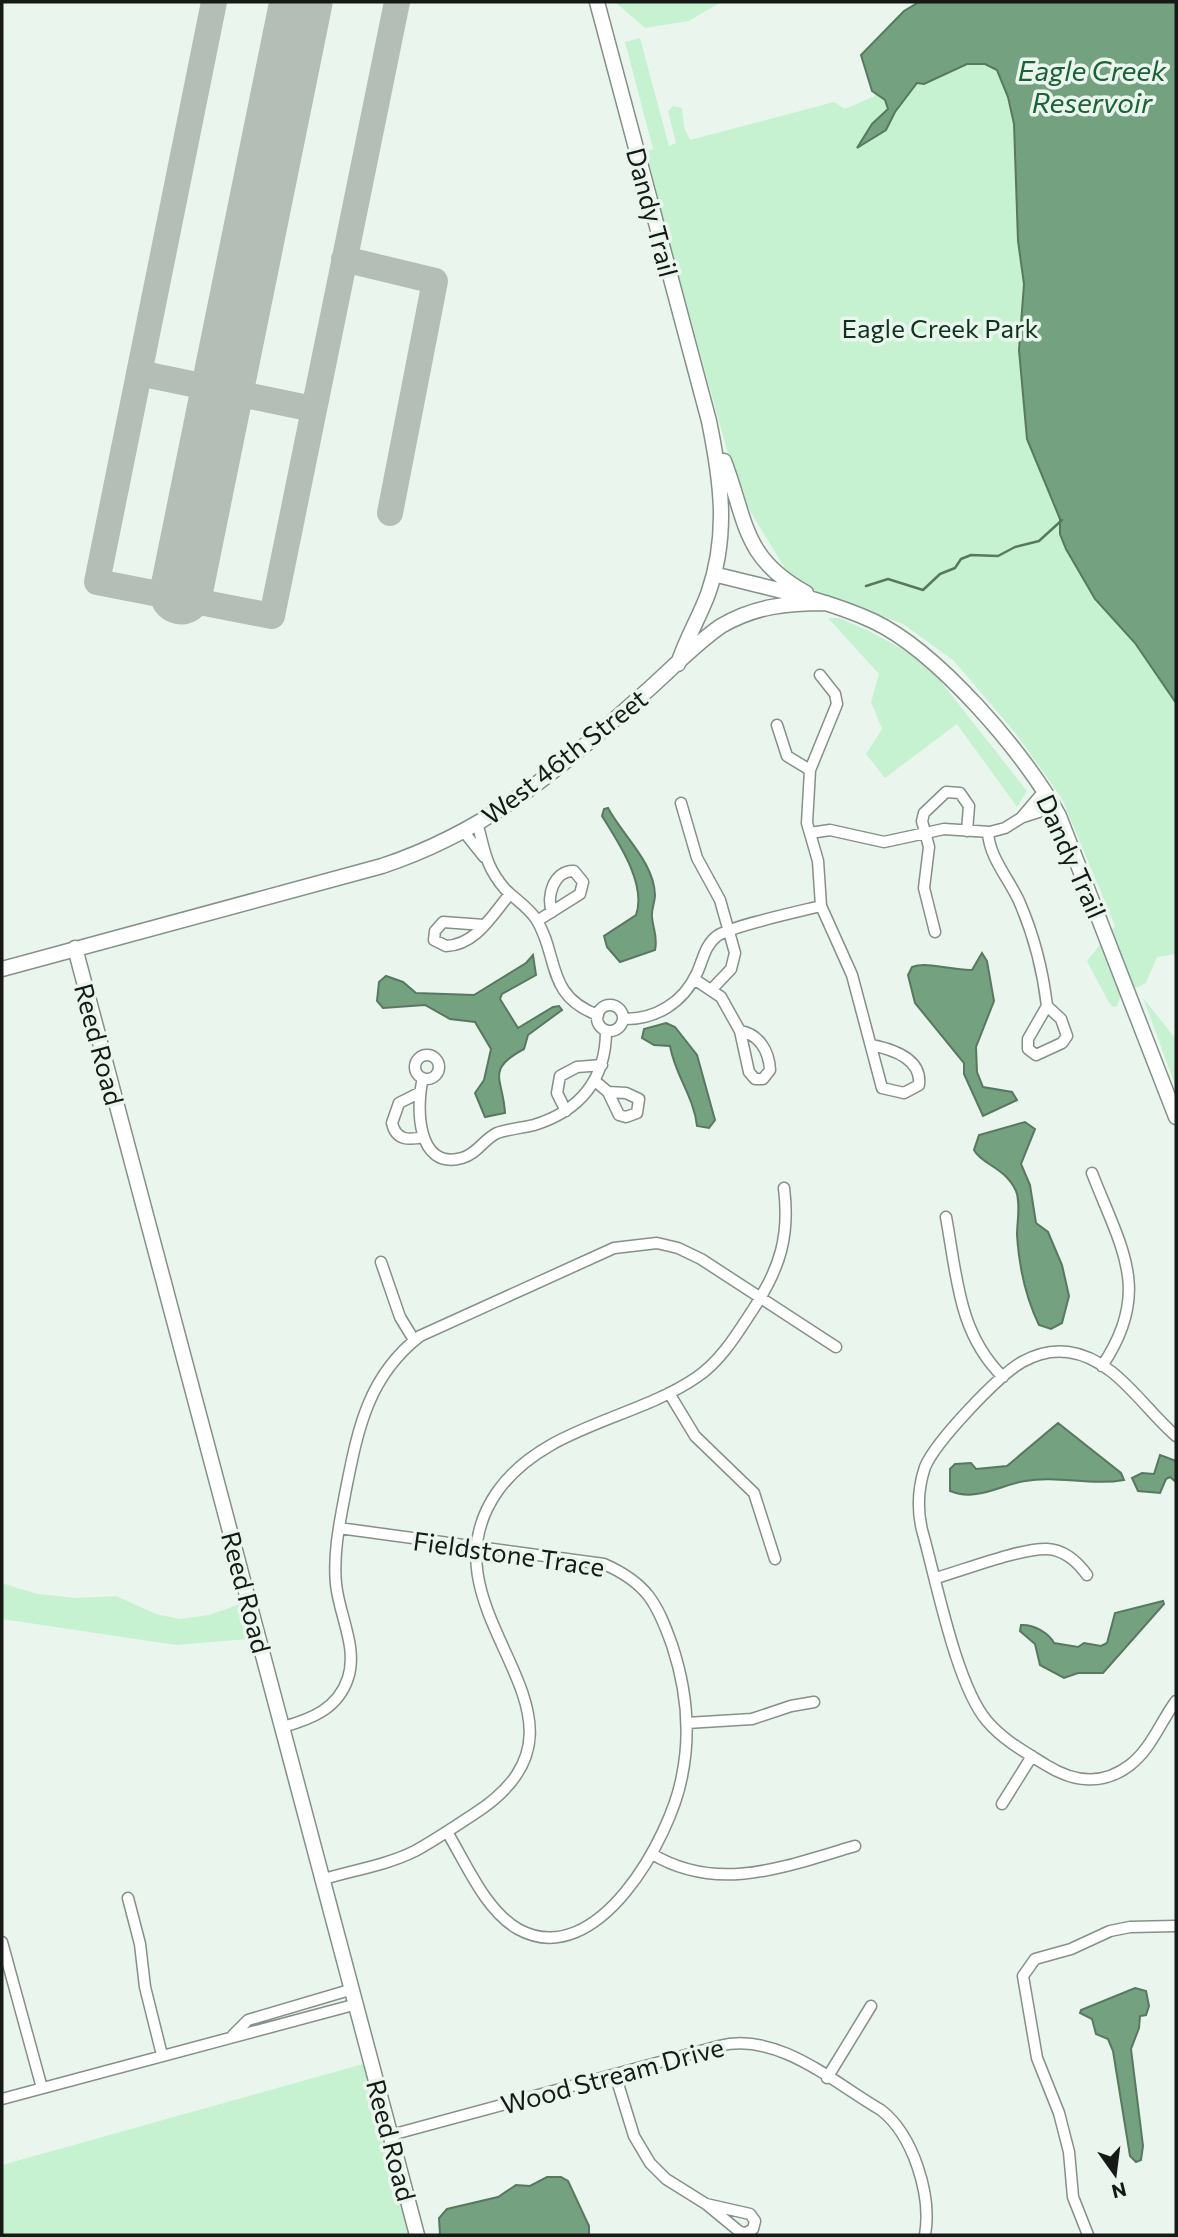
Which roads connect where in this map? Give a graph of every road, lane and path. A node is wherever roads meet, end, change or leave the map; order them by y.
1 (597, 2) edge
2 (709, 421) junction
3 (714, 574) junction
4 (826, 603) junction
5 (677, 665) junction
6 (820, 674) dead end
7 (777, 725) dead end
8 (810, 770) junction
9 (1044, 791) junction
10 (681, 803) dead end
11 (1054, 807) junction
12 (1021, 818) junction
13 (478, 825) junction
14 (925, 831) junction
15 (967, 831) junction
16 (464, 832) junction
17 (988, 832) junction
18 (810, 834) junction
19 (484, 857) junction
20 (510, 894) junction
21 (821, 906) junction
22 (552, 912) junction
23 (537, 921) junction
24 (484, 925) dead end
25 (729, 931) junction
26 (935, 932) dead end
27 (75, 948) junction
28 (2, 969) edge
29 (694, 979) junction
30 (712, 989) junction
31 (1047, 1006) junction
32 (598, 1015) junction
33 (623, 1019) junction
34 (606, 1031) junction
35 (740, 1031) dead end
36 (871, 1045) junction
37 (602, 1065) junction
38 (423, 1078) dead end
39 (595, 1081) junction
40 (608, 1092) dead end
41 (419, 1093) junction
42 (566, 1111) junction
43 (1176, 1117) edge
44 (424, 1137) junction
45 (1093, 1173) dead end
46 (784, 1188) dead end
47 (946, 1217) dead end
48 (381, 1262) dead end
49 (761, 1298) junction
50 (414, 1340) junction
51 (836, 1347) dead end
52 (1102, 1366) junction
53 (1003, 1377) junction
54 (669, 1393) junction
55 (1176, 1436) edge
56 (338, 1528) junction
57 (477, 1547) junction
58 (775, 1559) dead end
59 (1087, 1575) dead end
60 (936, 1578) junction
61 (1176, 1701) edge
62 (814, 1702) dead end
63 (687, 1723) junction
64 (283, 1727) junction
65 (1032, 1756) junction
66 (1002, 1804) dead end
67 (447, 1832) junction
68 (855, 1846) dead end
69 (652, 1854) junction
70 (324, 1879) junction
71 (128, 1898) dead end
72 (1176, 1926) edge
73 (2, 1942) edge
74 (355, 1996) junction
75 (871, 2006) dead end
76 (162, 2055) junction
77 (615, 2074) junction
78 (828, 2078) junction
79 (42, 2088) junction
80 (2, 2099) edge
81 (391, 2135) junction
82 (706, 2204) dead end
83 (417, 2235) edge
84 (925, 2235) edge
85 (1088, 2235) edge

1 - 2 street, Dandy Trail
2 - 3 street, West 46th Street
2 - 4 street
3 - 4 street
3 - 5 street, West 46th Street
4 - 5 street
4 - 9 street, Dandy Trail
5 - 13 street, West 46th Street
6 - 8 street
7 - 8 street
8 - 18 street
9 - 11 street, Dandy Trail
9 - 12 street
10 - 25 street
11 - 12 street
11 - 43 street, Dandy Trail
12 - 17 street
13 - 16 street, West 46th Street
13 - 19 street
14 - 15 street
14 - 15 street
14 - 18 street
14 - 26 street
15 - 17 street
16 - 19 street
16 - 27 street, West 46th Street
17 - 31 street
18 - 21 street
19 - 20 street
20 - 23 street
20 - 24 street
21 - 25 street
21 - 36 street
22 - 22 street
22 - 23 street
23 - 32 street
25 - 29 street
25 - 30 street
27 - 28 street, West 46th Street
27 - 64 street, Reed Road
29 - 30 street
29 - 33 street
30 - 35 street
31 - 31 street
32 - 33 street
32 - 34 street
33 - 34 street
34 - 37 street
36 - 36 street
37 - 39 street
37 - 42 street
38 - 41 street
39 - 40 street
39 - 42 street
41 - 44 street
41 - 44 street
42 - 44 street
45 - 52 street
46 - 49 street
47 - 53 street
48 - 50 street
49 - 50 street
49 - 51 street
49 - 54 street
50 - 56 street
52 - 53 street
52 - 55 street
53 - 60 street
54 - 57 street
54 - 58 street
56 - 57 street, Fieldstone Trace
56 - 64 street
57 - 63 street, Fieldstone Trace
57 - 67 street
59 - 60 street
60 - 65 street
61 - 65 street
62 - 63 street
63 - 69 street, Fieldstone Trace
64 - 70 street, Reed Road
65 - 66 street
67 - 69 street, Fieldstone Trace
67 - 70 street
68 - 69 street
70 - 74 street, Reed Road
71 - 76 street
72 - 85 street
73 - 79 street
74 - 76 street
74 - 81 street, Reed Road
75 - 78 street
76 - 79 street
77 - 78 street, Wood Stream Drive
77 - 81 street, Wood Stream Drive
77 - 82 street
78 - 84 street, Wood Stream Drive
79 - 80 street
81 - 83 street, Reed Road

